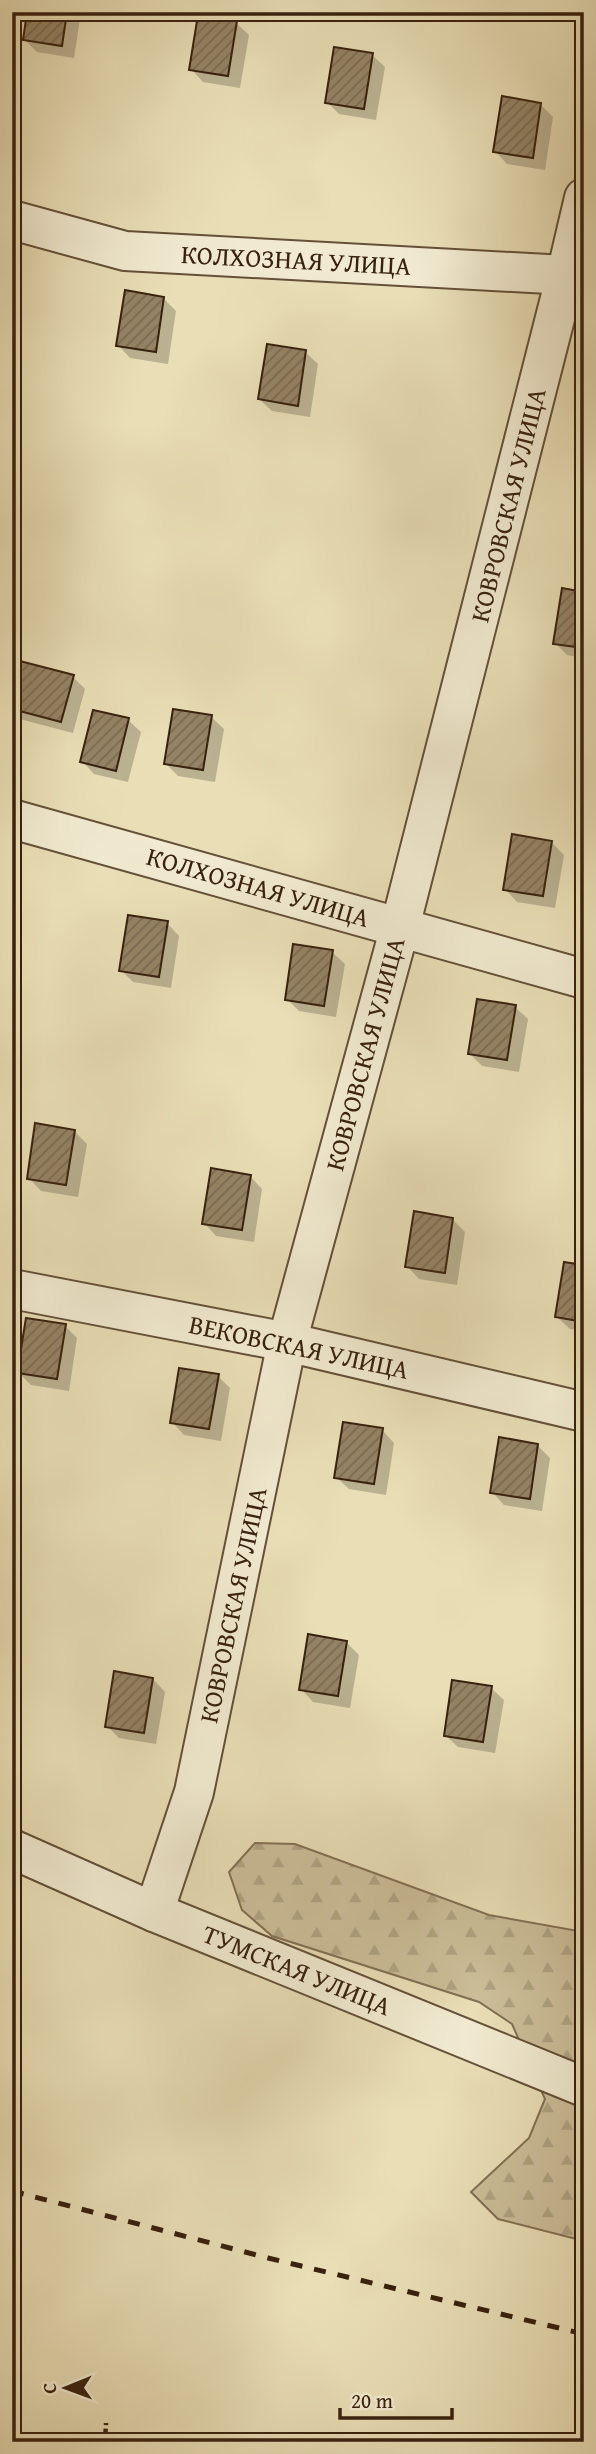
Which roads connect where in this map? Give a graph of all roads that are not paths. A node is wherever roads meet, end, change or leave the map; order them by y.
1 (584, 198) edge
2 (12, 220) edge
3 (575, 277) edge
4 (12, 819) edge
5 (400, 927) junction
6 (584, 979) edge
7 (12, 1289) edge
8 (286, 1342) junction
9 (584, 1412) edge
10 (12, 1849) edge
11 (154, 1912) junction
12 (584, 2087) edge

1 - 3 street, КОВРОВСКАЯ УЛИЦА
2 - 3 street, КОЛХОЗНАЯ УЛИЦА
3 - 5 street, КОВРОВСКАЯ УЛИЦА
4 - 5 street, КОЛХОЗНАЯ УЛИЦА
5 - 6 street, КОЛХОЗНАЯ УЛИЦА
5 - 8 street, КОВРОВСКАЯ УЛИЦА
7 - 8 street, ВЕКОВСКАЯ УЛИЦА
8 - 9 street, ВЕКОВСКАЯ УЛИЦА
8 - 11 street, КОВРОВСКАЯ УЛИЦА
10 - 11 street, ТУМСКАЯ УЛИЦА
11 - 12 street, ТУМСКАЯ УЛИЦА

